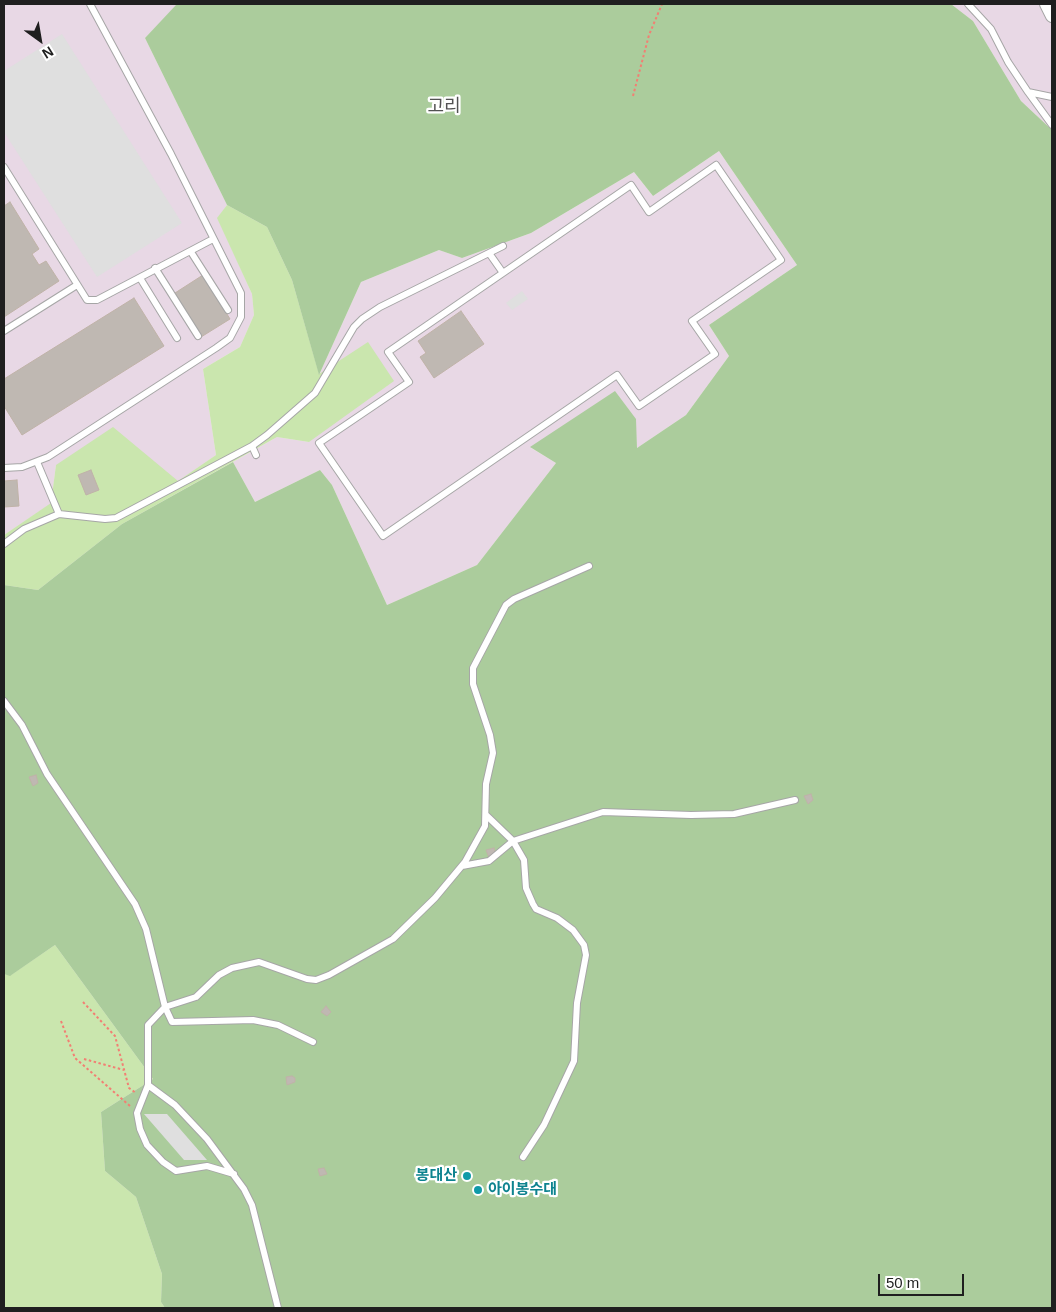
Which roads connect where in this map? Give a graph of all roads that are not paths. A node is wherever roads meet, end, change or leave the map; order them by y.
1 (90, 4) edge
2 (968, 4) edge
3 (1046, 4) edge
4 (1052, 16) edge
5 (1028, 92) junction
6 (1052, 97) edge
7 (1052, 125) edge
8 (4, 167) edge
9 (213, 239) junction
10 (503, 246) dead end
11 (191, 252) junction
12 (489, 253) junction
13 (155, 268) junction
14 (503, 273) junction
15 (140, 278) junction
16 (78, 285) junction
17 (228, 310) dead end
18 (4, 331) edge
19 (198, 336) dead end
20 (177, 338) dead end
21 (252, 446) junction
22 (256, 455) dead end
23 (37, 462) junction
24 (4, 468) edge
25 (59, 514) junction
26 (4, 544) edge
27 (589, 566) dead end
28 (4, 701) edge
29 (795, 800) dead end
30 (486, 815) junction
31 (515, 844) junction
32 (462, 866) junction
33 (165, 1007) junction
34 (313, 1042) dead end
35 (148, 1085) junction
36 (523, 1157) dead end
37 (234, 1174) junction
38 (278, 1308) edge

1 - 9 lane
2 - 5 lane
3 - 4 street
5 - 6 lane
5 - 7 lane
8 - 16 lane
9 - 11 lane
9 - 23 lane
10 - 12 lane
11 - 13 lane
11 - 17 lane
12 - 14 lane
12 - 21 lane
13 - 15 lane
13 - 19 lane
14 - 14 lane
15 - 16 lane
15 - 20 lane
16 - 18 lane
21 - 22 lane
21 - 25 lane
23 - 24 lane
23 - 25 lane
25 - 26 lane
27 - 30 lane
28 - 33 lane
29 - 31 lane
30 - 31 lane
30 - 32 lane
31 - 32 lane
31 - 36 lane
32 - 33 lane
33 - 34 lane
33 - 35 lane
35 - 37 lane
35 - 37 lane
37 - 38 lane

